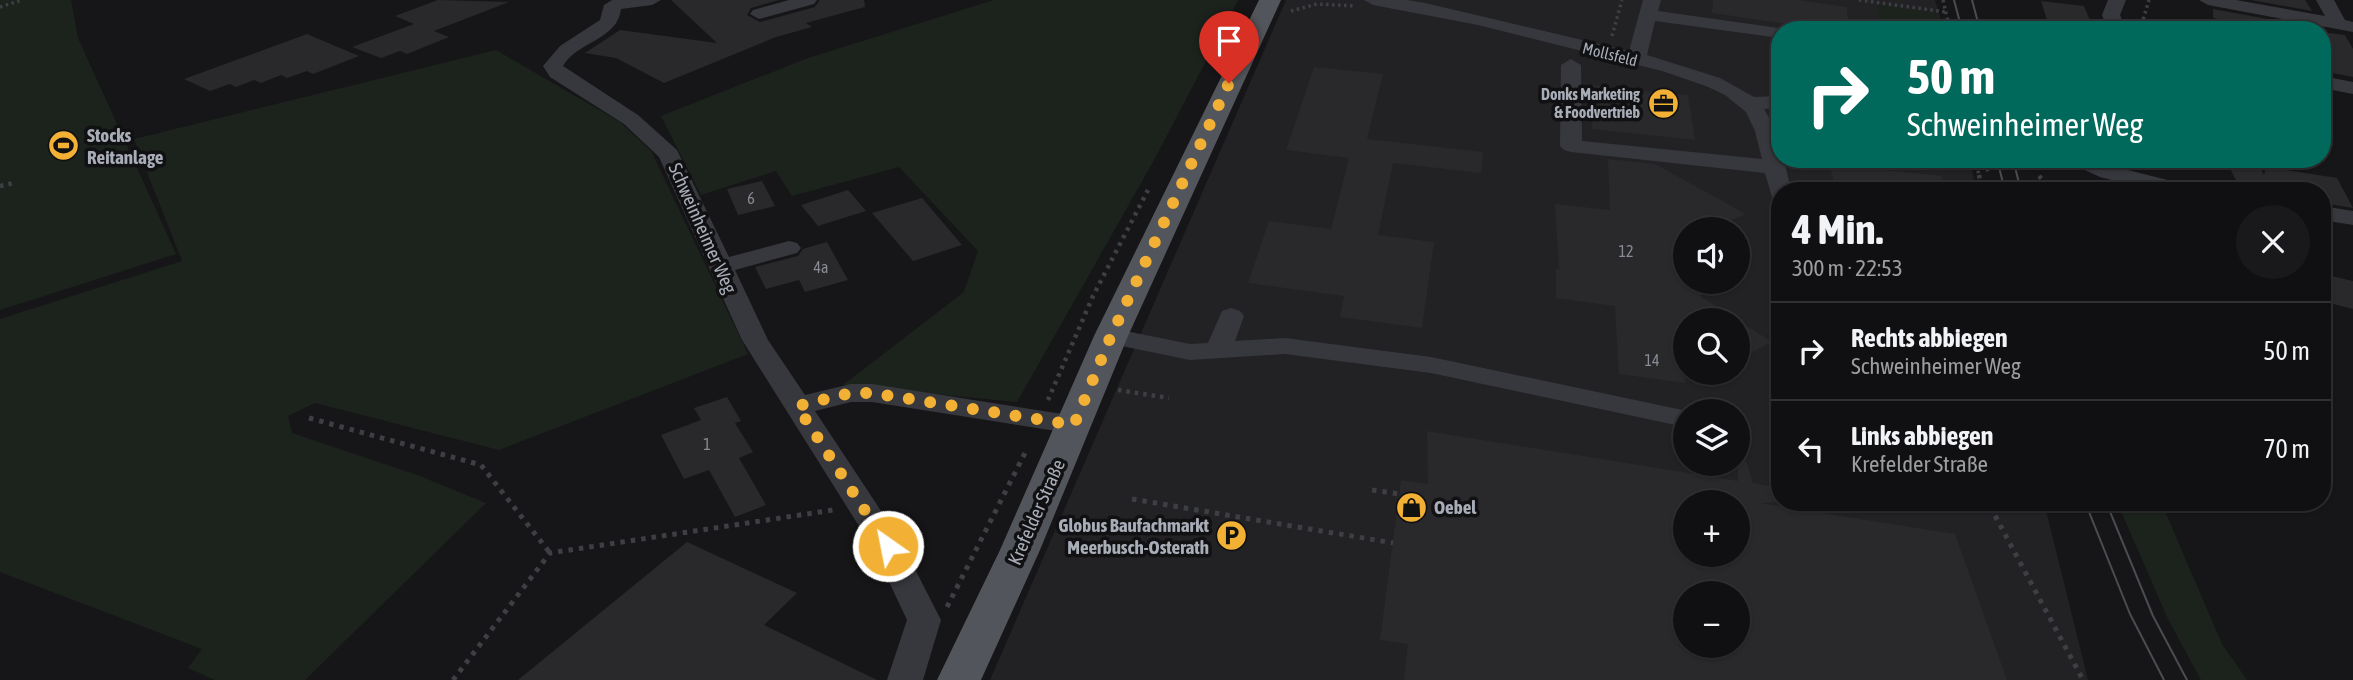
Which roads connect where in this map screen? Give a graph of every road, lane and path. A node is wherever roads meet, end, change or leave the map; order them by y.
1 (22, 0) edge
2 (652, 0) edge
3 (808, 0) edge
4 (1270, 0) edge
5 (1373, 0) edge
6 (1622, 0) edge
7 (1861, 0) edge
8 (1943, 0) edge
9 (2117, 0) edge
10 (2149, 0) edge
11 (2208, 0) edge
12 (2325, 0) edge
13 (610, 2) edge
14 (0, 7) edge
15 (1650, 7) edge
16 (1946, 12) junction
17 (759, 14) dead end
18 (1948, 21) edge
19 (2113, 21) edge
20 (2144, 21) edge
21 (2319, 21) edge
22 (2346, 26) edge
23 (1771, 31) edge
24 (1608, 53) junction
25 (1636, 60) junction
26 (1571, 65) dead end
27 (2331, 84) edge
28 (2353, 88) edge
29 (1771, 102) edge
30 (1750, 103) junction
31 (1771, 155) edge
32 (1771, 167) edge
33 (1987, 168) edge
34 (2098, 168) edge
35 (1989, 173) dead end
36 (2147, 182) edge
37 (14, 183) dead end
38 (0, 186) edge
39 (2331, 214) edge
40 (2353, 218) edge
41 (789, 248) dead end
42 (720, 267) junction
43 (1231, 316) dead end
44 (1111, 336) junction
45 (1219, 350) junction
46 (797, 406) junction
47 (1673, 417) edge
48 (309, 418) dead end
49 (1074, 425) junction
50 (1372, 490) dead end
51 (1399, 494) dead end
52 (1132, 499) dead end
53 (862, 505) junction
54 (1993, 511) edge
55 (1392, 543) dead end
56 (550, 553) junction
57 (453, 680) edge
58 (905, 680) edge
59 (959, 680) edge
60 (2083, 680) edge

1 - 14 path
2 - 13 street
3 - 17 street
4 - 44 main road, Krefelder Straße
5 - 24 street, Mollsfeld
6 - 24 path
7 - 16 path
8 - 16 path
9 - 19 street
10 - 20 path
11 - 21 street
12 - 22 street
13 - 42 street, Schweinheimer Weg
15 - 23 street
15 - 25 street
16 - 18 path
24 - 25 street, Mollsfeld
25 - 30 street, Mollsfeld
26 - 32 street
27 - 28 street
29 - 30 street
30 - 31 street
33 - 35 path
34 - 36 street
37 - 38 path
39 - 40 street
41 - 42 street
42 - 46 street, Schweinheimer Weg
43 - 45 street
44 - 45 street
44 - 49 main road, Krefelder Straße
45 - 47 street
46 - 49 street
46 - 53 street, Schweinheimer Weg
48 - 56 path
49 - 59 main road, Krefelder Straße
50 - 51 path
52 - 55 path
53 - 56 path
53 - 58 street, Schweinheimer Weg
54 - 60 path
56 - 57 path

